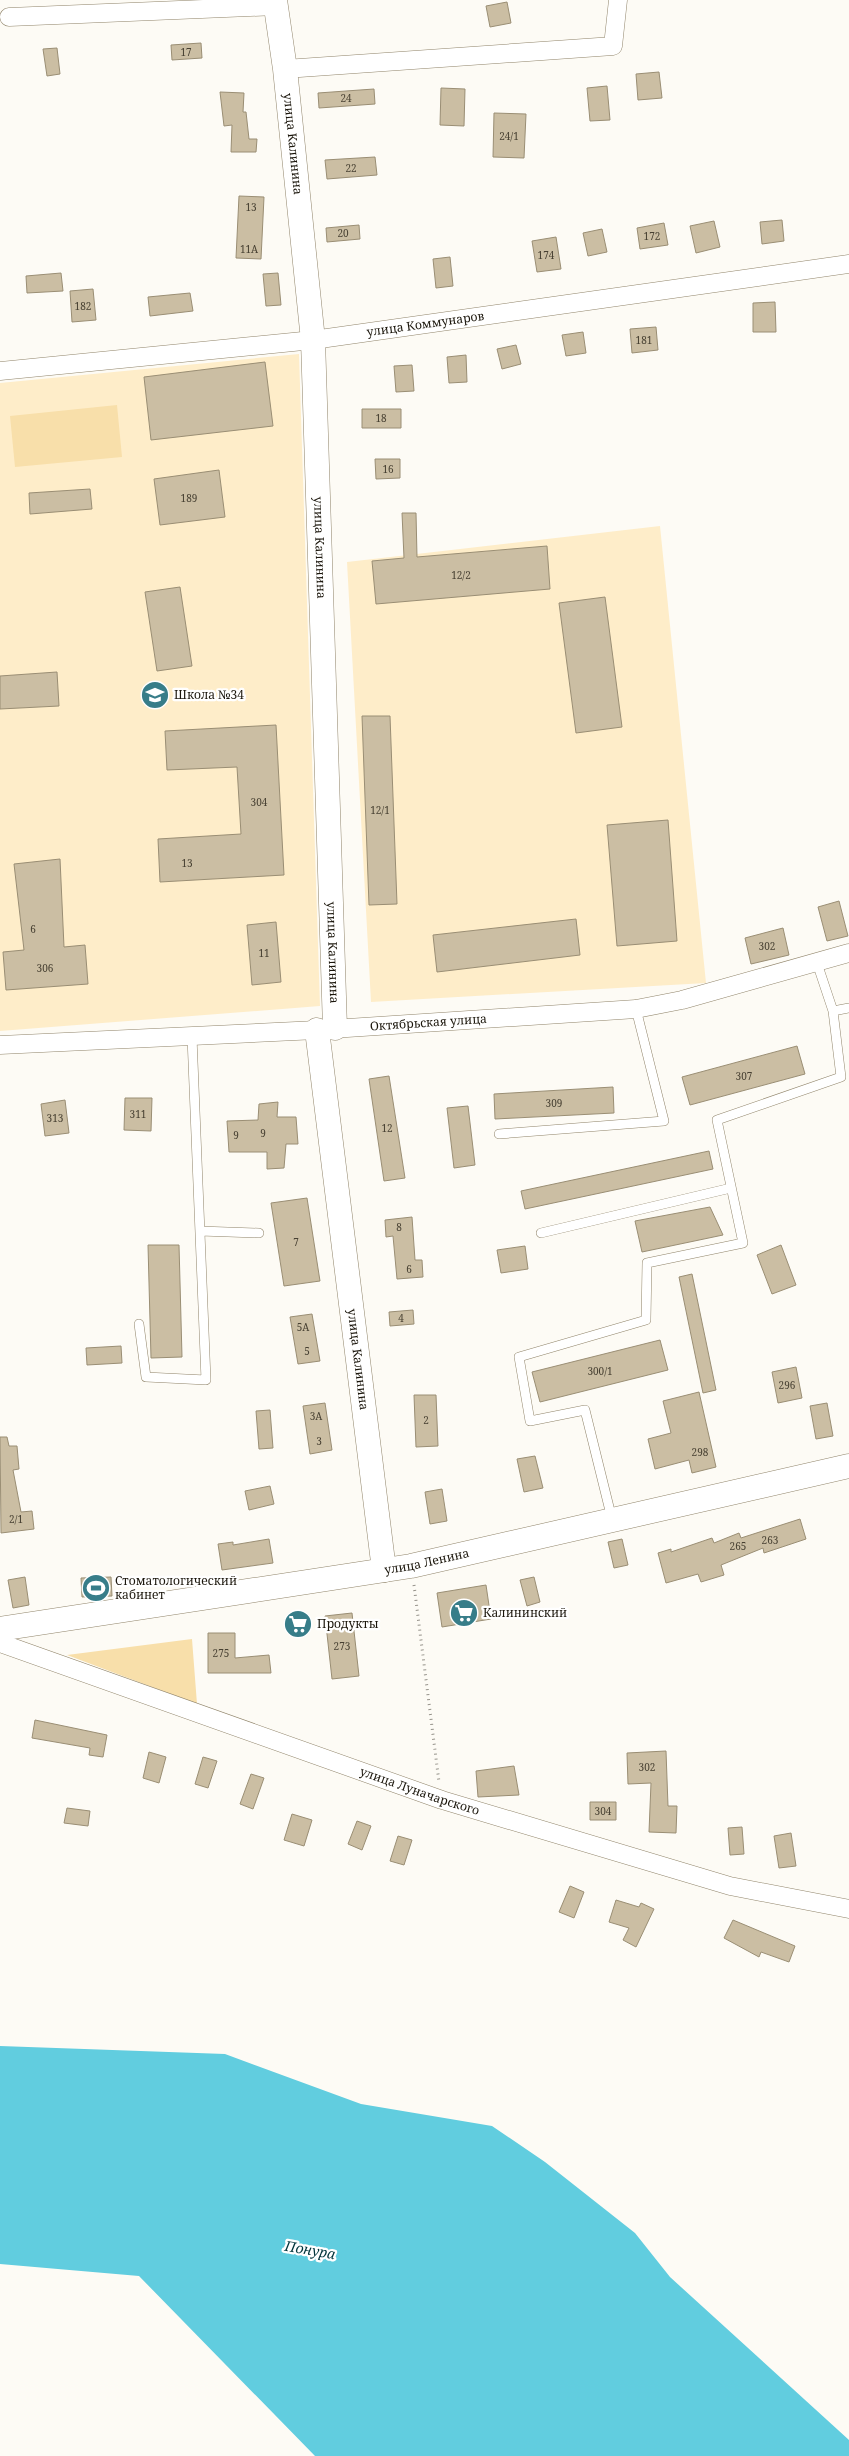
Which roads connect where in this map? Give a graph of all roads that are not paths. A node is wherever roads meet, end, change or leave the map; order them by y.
1 (618, 0) edge
2 (275, 3) edge
3 (9, 18) dead end
4 (285, 69) junction
5 (849, 264) edge
6 (313, 340) junction
7 (0, 371) edge
8 (849, 953) edge
9 (817, 963) junction
10 (849, 1008) edge
11 (636, 1009) junction
12 (833, 1012) junction
13 (326, 1029) junction
14 (192, 1037) junction
15 (0, 1045) edge
16 (499, 1134) dead end
17 (731, 1188) junction
18 (200, 1231) junction
19 (258, 1233) dead end
20 (541, 1233) dead end
21 (139, 1324) dead end
22 (849, 1466) edge
23 (613, 1521) junction
24 (384, 1570) junction
25 (0, 1629) edge
26 (0, 1643) edge
27 (849, 1909) edge

1 - 4 street
2 - 3 street, улица Калинина
2 - 4 street, улица Калинина
4 - 6 street, улица Калинина
5 - 6 street, улица Коммунаров
6 - 7 street, улица Коммунаров
6 - 13 street, улица Калинина
8 - 9 street, Октябрьская улица
9 - 11 street, Октябрьская улица
9 - 12 lane
10 - 12 lane
11 - 13 street, Октябрьская улица
11 - 16 lane
12 - 17 lane
13 - 14 street, Октябрьская улица
13 - 24 street, улица Калинина
14 - 15 street, Октябрьская улица
14 - 18 lane
17 - 20 lane
17 - 23 lane
18 - 19 lane
18 - 21 lane
22 - 23 street, улица Ленина
23 - 24 street, улица Ленина
24 - 25 street, улица Ленина
26 - 27 street, улица Луначарского

